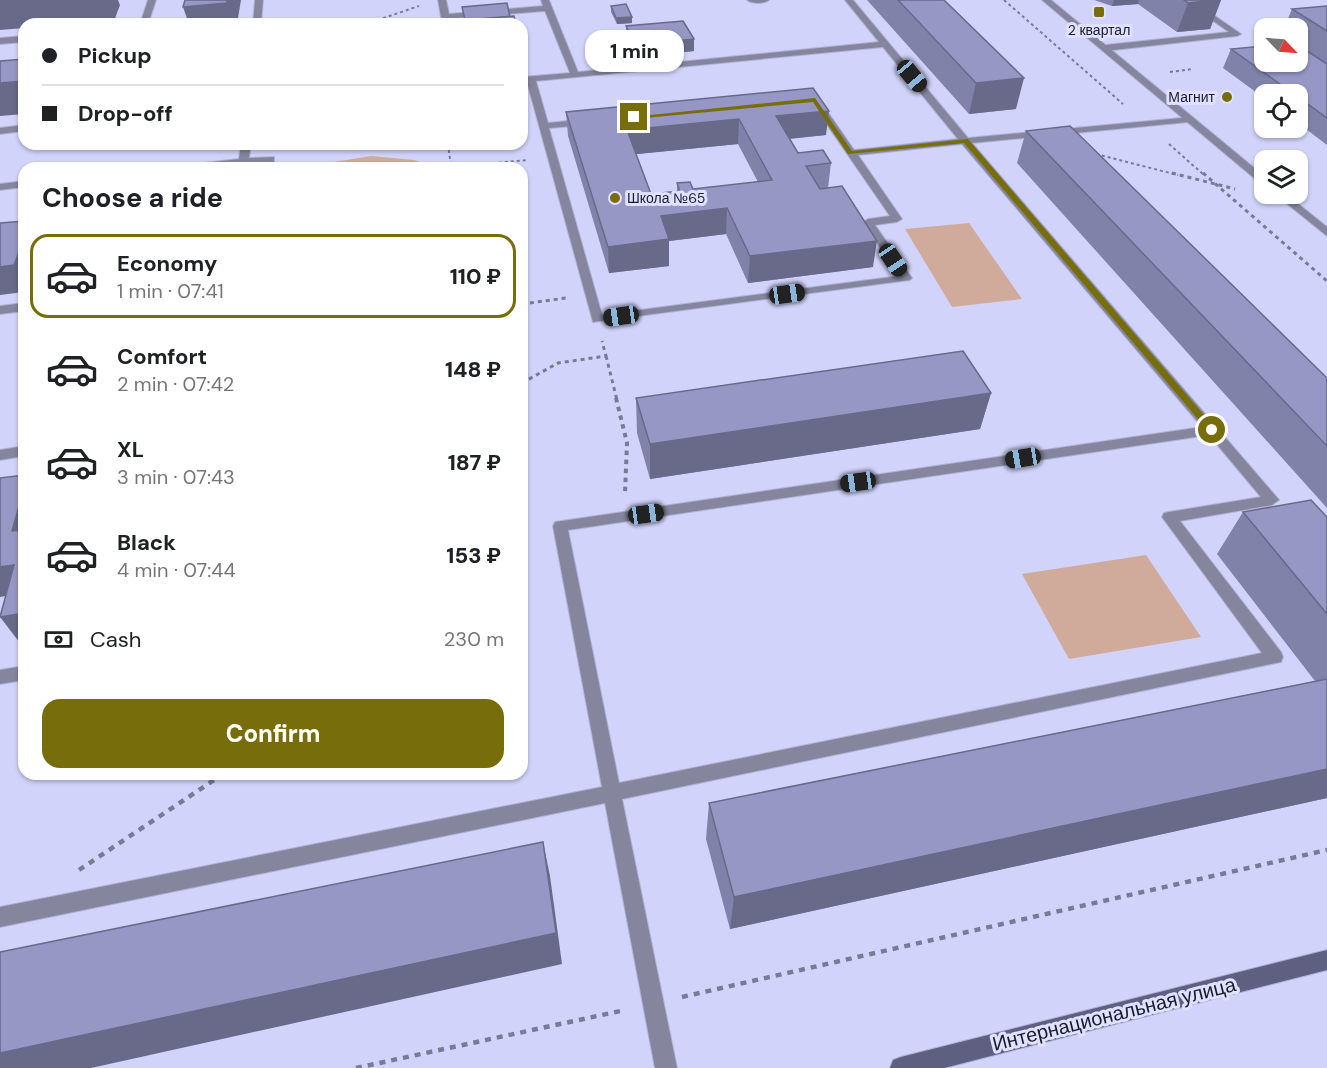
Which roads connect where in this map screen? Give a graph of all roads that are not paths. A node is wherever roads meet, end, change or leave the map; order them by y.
1 (152, 0) edge
2 (259, 0) edge
3 (442, 0) edge
4 (751, 0) edge
5 (765, 0) edge
6 (849, 0) edge
7 (1046, 0) edge
8 (1187, 0) edge
9 (547, 4) edge
10 (146, 18) edge
11 (258, 18) edge
12 (445, 18) edge
13 (463, 18) edge
14 (18, 40) edge
15 (0, 41) edge
16 (885, 44) junction
17 (1105, 48) junction
18 (575, 75) junction
19 (528, 80) edge
20 (528, 83) edge
21 (803, 101) edge
22 (1190, 119) junction
23 (603, 120) edge
24 (544, 126) junction
25 (18, 130) edge
26 (0, 131) edge
27 (966, 141) junction
28 (245, 150) edge
29 (850, 153) junction
30 (244, 162) joint
31 (270, 162) edge
32 (1254, 173) edge
33 (18, 185) edge
34 (0, 187) edge
35 (1292, 204) edge
36 (1327, 232) edge
37 (18, 308) edge
38 (0, 310) edge
39 (1212, 430) junction
40 (18, 452) edge
41 (0, 454) edge
42 (18, 674) edge
43 (0, 677) edge
44 (612, 793) junction
45 (0, 917) edge
46 (1327, 960) edge
47 (666, 1068) edge
48 (901, 1068) edge

1 - 10 street
2 - 11 street
3 - 12 street
4 - 5 street
6 - 16 street
7 - 17 street
8 - 17 street
9 - 13 street
9 - 18 street
14 - 15 street
16 - 18 street
16 - 27 street
17 - 22 street
18 - 19 street
20 - 24 street
21 - 29 street
22 - 27 street
22 - 32 street
23 - 24 street
24 - 29 street
25 - 26 street
27 - 29 street
27 - 39 street
28 - 30 street
30 - 31 street
33 - 34 street
35 - 36 street
37 - 38 street
39 - 44 street
39 - 44 street
40 - 41 street
42 - 43 street
44 - 45 street
44 - 47 street
46 - 48 main road, Интернациональная улица

